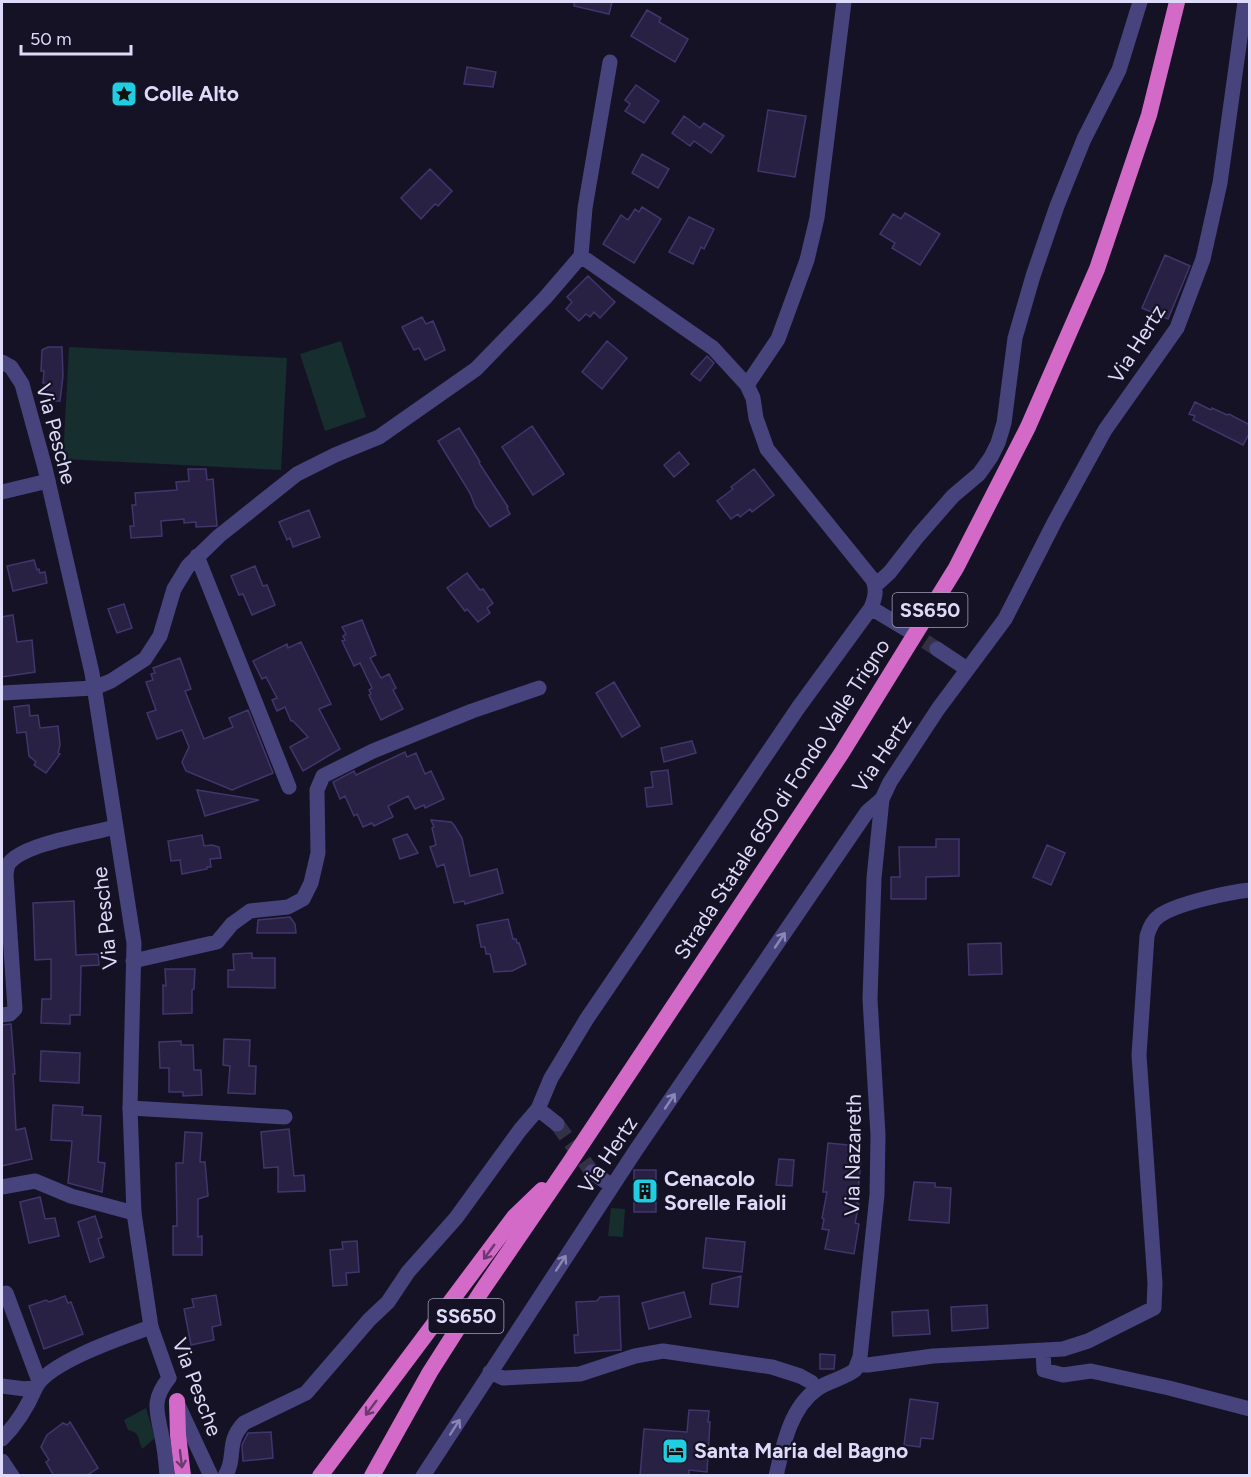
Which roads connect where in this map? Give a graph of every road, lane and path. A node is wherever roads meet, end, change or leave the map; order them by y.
1 (844, 2) edge
2 (1140, 2) edge
3 (1178, 2) edge
4 (1245, 2) edge
5 (610, 62) dead end
6 (581, 256) junction
7 (2, 362) edge
8 (747, 385) junction
9 (48, 481) junction
10 (2, 492) edge
11 (198, 556) junction
12 (875, 586) junction
13 (871, 608) junction
14 (906, 629) tunnel mouth
15 (938, 649) tunnel mouth
16 (967, 669) junction
17 (94, 688) junction
18 (539, 688) dead end
19 (2, 693) edge
20 (289, 787) dead end
21 (882, 799) junction
22 (116, 827) junction
23 (1250, 890) edge
24 (133, 961) junction
25 (2, 1015) edge
26 (130, 1108) junction
27 (538, 1109) junction
28 (285, 1117) dead end
29 (557, 1124) tunnel mouth
30 (570, 1162) junction
31 (592, 1172) tunnel mouth
32 (612, 1185) junction
33 (2, 1187) edge
34 (134, 1212) junction
35 (6, 1293) dead end
36 (151, 1327) junction
37 (1043, 1351) junction
38 (857, 1365) junction
39 (490, 1372) junction
40 (169, 1378) junction
41 (37, 1384) junction
42 (2, 1386) edge
43 (817, 1389) junction
44 (177, 1401) junction
45 (1250, 1409) edge
46 (2, 1439) edge
47 (2, 1461) edge
48 (12, 1476) edge
49 (167, 1476) edge
50 (183, 1476) edge
51 (211, 1476) edge
52 (225, 1476) edge
53 (320, 1476) edge
54 (372, 1476) edge
55 (423, 1476) edge
56 (776, 1476) edge

1 - 8 street
2 - 12 street
3 - 30 highway, Strada Statale 650 di Fondo Valle Trigno / SS650
4 - 16 street, Via Hertz
5 - 6 street
6 - 8 street
6 - 11 street
7 - 9 street, Via Pesche
8 - 12 street
9 - 10 street
9 - 17 street, Via Pesche
11 - 17 street
11 - 20 street
12 - 13 street
13 - 14 street
13 - 27 street
15 - 16 street
16 - 21 street, Via Hertz
17 - 19 street
17 - 22 street, Via Pesche
18 - 24 street
32 -> 21 street, Via Hertz
21 - 38 street, Via Nazareth
22 - 24 street, Via Pesche
22 - 25 street
23 - 37 street
24 - 26 street, Via Pesche
26 - 28 street
26 - 34 street, Via Pesche
27 - 29 street
27 - 52 street
30 -> 53 highway
30 - 54 highway, Strada Statale 650 di Fondo Valle Trigno / SS650
31 - 32 street
39 -> 32 street, Via Hertz
33 - 34 street
34 - 36 street, Via Pesche
35 - 41 street
36 - 40 street, Via Pesche
36 - 41 street
37 - 38 street
37 - 45 street
38 - 43 street
39 - 43 street
55 -> 39 street, Via Hertz
40 - 44 street, Via Pesche
40 - 49 street
41 - 42 street
41 - 46 street
43 - 56 street
44 -> 50 highway
44 - 51 street, Via Pesche
47 - 48 street

